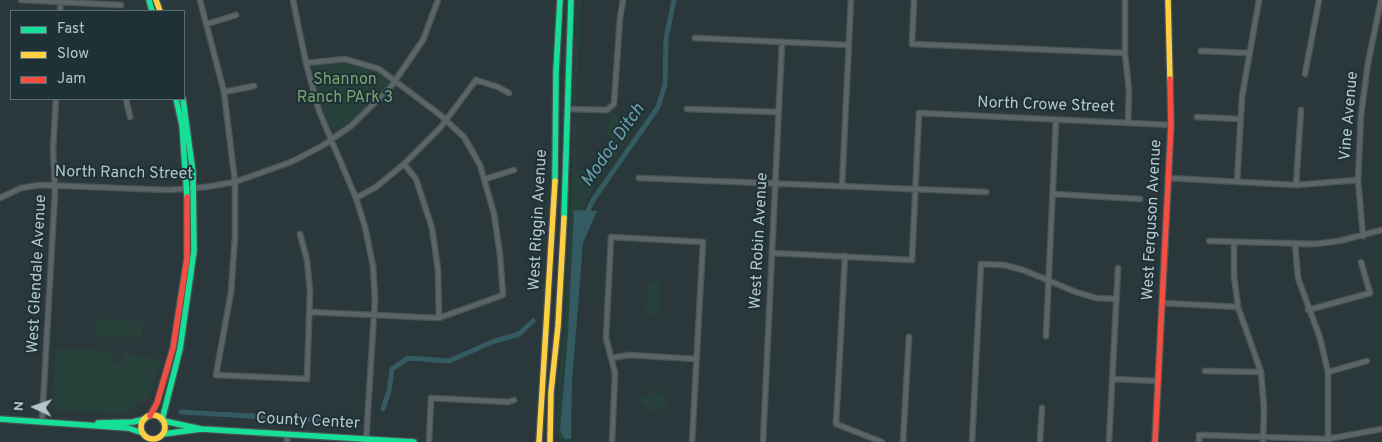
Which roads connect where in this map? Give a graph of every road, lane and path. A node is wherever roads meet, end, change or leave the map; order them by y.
1 (21, 0) edge
2 (200, 0) edge
3 (293, 0) edge
4 (438, 0) edge
5 (560, 0) edge
6 (570, 0) edge
7 (623, 0) edge
8 (851, 0) edge
9 (914, 0) edge
10 (1125, 0) edge
11 (1168, 0) edge
12 (1259, 0) edge
13 (1319, 0) edge
14 (1381, 0) edge
15 (61, 1) edge
16 (121, 5) dead end
17 (236, 15) dead end
18 (207, 24) junction
19 (695, 38) dead end
20 (782, 42) junction
21 (849, 45) junction
22 (1201, 51) dead end
23 (1125, 53) junction
24 (1248, 53) junction
25 (306, 63) junction
26 (1305, 74) dead end
27 (396, 80) junction
28 (254, 86) dead end
29 (224, 92) junction
30 (509, 93) dead end
31 (56, 100) edge
32 (126, 100) edge
33 (176, 100) edge
34 (183, 100) edge
35 (567, 109) junction
36 (687, 110) dead end
37 (1301, 110) dead end
38 (778, 112) junction
39 (130, 117) dead end
40 (1197, 117) dead end
41 (1240, 119) junction
42 (446, 120) junction
43 (1056, 120) junction
44 (1128, 122) junction
45 (1172, 125) junction
46 (330, 141) junction
47 (404, 164) junction
48 (514, 170) dead end
49 (639, 178) dead end
50 (1168, 178) junction
51 (485, 179) junction
52 (1358, 180) junction
53 (235, 182) junction
54 (1237, 182) junction
55 (776, 184) junction
56 (55, 185) junction
57 (1296, 185) junction
58 (842, 186) junction
59 (190, 189) junction
60 (916, 189) junction
61 (986, 192) dead end
62 (1053, 194) junction
63 (0, 198) edge
64 (356, 198) junction
65 (1140, 198) dead end
66 (1382, 230) edge
67 (300, 234) dead end
68 (1363, 236) junction
69 (1209, 241) dead end
70 (1234, 242) junction
71 (1295, 243) junction
72 (772, 253) junction
73 (845, 256) junction
74 (1361, 262) dead end
75 (1118, 268) dead end
76 (1048, 282) junction
77 (1116, 299) junction
78 (1163, 303) junction
79 (1238, 306) junction
80 (1308, 310) junction
81 (310, 312) junction
82 (374, 315) junction
83 (439, 318) junction
84 (1046, 336) dead end
85 (909, 337) dead end
86 (610, 358) junction
87 (696, 359) junction
88 (1367, 361) dead end
89 (1205, 371) dead end
90 (1261, 372) junction
91 (1328, 372) junction
92 (1112, 379) junction
93 (1158, 381) junction
94 (514, 400) dead end
95 (1042, 408) dead end
96 (148, 417) junction
97 (0, 419) edge
98 (163, 420) junction
99 (42, 421) junction
100 (94, 424) junction
101 (1382, 429) edge
102 (201, 430) junction
103 (143, 434) junction
104 (159, 438) edge
105 (287, 439) edge
106 (1263, 440) edge
107 (366, 441) edge
108 (1328, 441) edge
109 (144, 442) edge
110 (414, 442) edge
111 (429, 442) edge
112 (539, 442) edge
113 (550, 442) edge
114 (612, 442) edge
115 (692, 442) edge
116 (763, 442) edge
117 (882, 442) edge
118 (902, 442) edge
119 (972, 442) edge
120 (1040, 442) edge
121 (1109, 442) edge
122 (1155, 442) edge
123 (1199, 442) edge

1 - 15 street
2 - 18 street
3 - 25 street
4 - 27 street, North Ranch Street
5 - 112 street, West Riggin Avenue
6 - 35 street, West Riggin Avenue
7 - 35 street
8 - 21 street
9 - 23 street
10 - 23 street
11 - 45 street, West Ferguson Avenue
12 - 24 street
13 - 26 street
14 - 52 street, Vine Avenue
15 - 16 street
17 - 18 street
18 - 29 street
19 - 20 street
20 - 21 street
20 - 38 street, West Robin Avenue
21 - 58 street
22 - 24 street
23 - 44 street
24 - 41 street
25 - 27 street
25 - 46 street
27 - 42 street
27 - 46 street, North Ranch Street
28 - 29 street
29 - 53 street
30 - 42 street
31 - 56 street, West Glendale Avenue
32 - 39 street
33 - 59 street
34 - 59 street
35 - 113 street, West Riggin Avenue
36 - 38 street
37 - 57 street
38 - 55 street, West Robin Avenue
40 - 41 street
41 - 54 street
42 - 47 street
42 - 51 street
43 - 44 street, North Crowe Street
43 - 60 street, North Crowe Street
43 - 62 street
44 - 45 street, North Crowe Street
45 - 50 street, West Ferguson Avenue
46 - 53 street, North Ranch Street
46 - 64 street
47 - 64 street
47 - 83 street
48 - 51 street
49 - 55 street
50 - 54 street
50 - 78 street, West Ferguson Avenue
51 - 83 street
52 - 57 street
52 - 68 street, Vine Avenue
53 - 59 street, North Ranch Street
53 - 81 street
54 - 57 street
55 - 58 street
55 - 72 street, West Robin Avenue
56 - 59 street, North Ranch Street
56 - 63 street, North Ranch Street
56 - 99 street, West Glendale Avenue
58 - 60 street
59 - 96 street
59 - 98 street
60 - 61 street
60 - 73 street
62 - 65 street
62 - 76 street
64 - 82 street
66 - 68 street
67 - 81 street
68 - 71 street
69 - 70 street
70 - 71 street
70 - 79 street
71 - 80 street
72 - 73 street
72 - 116 street, West Robin Avenue
73 - 117 street
74 - 80 street
75 - 77 street
76 - 77 street
76 - 84 street
76 - 119 street
77 - 92 street
78 - 79 street
78 - 93 street, West Ferguson Avenue
79 - 90 street
80 - 91 street
81 - 82 street
82 - 83 street
82 - 107 street
85 - 118 street
86 - 87 street
86 - 87 street
86 - 114 street
87 - 115 street
88 - 91 street
89 - 90 street
90 - 106 street
91 - 108 street
92 - 93 street
92 - 121 street
93 - 122 street, West Ferguson Avenue
94 - 111 street
95 - 120 street
96 - 98 street
96 - 100 street
96 - 103 street
97 - 99 street
98 - 102 street, County Center
98 - 104 street
99 - 100 street
100 - 103 street
101 - 108 street
102 - 104 street, County Center
102 - 105 street, County Center
103 - 104 street
103 - 109 street
105 - 107 street, County Center
106 - 108 street
106 - 123 street
107 - 110 street, County Center

